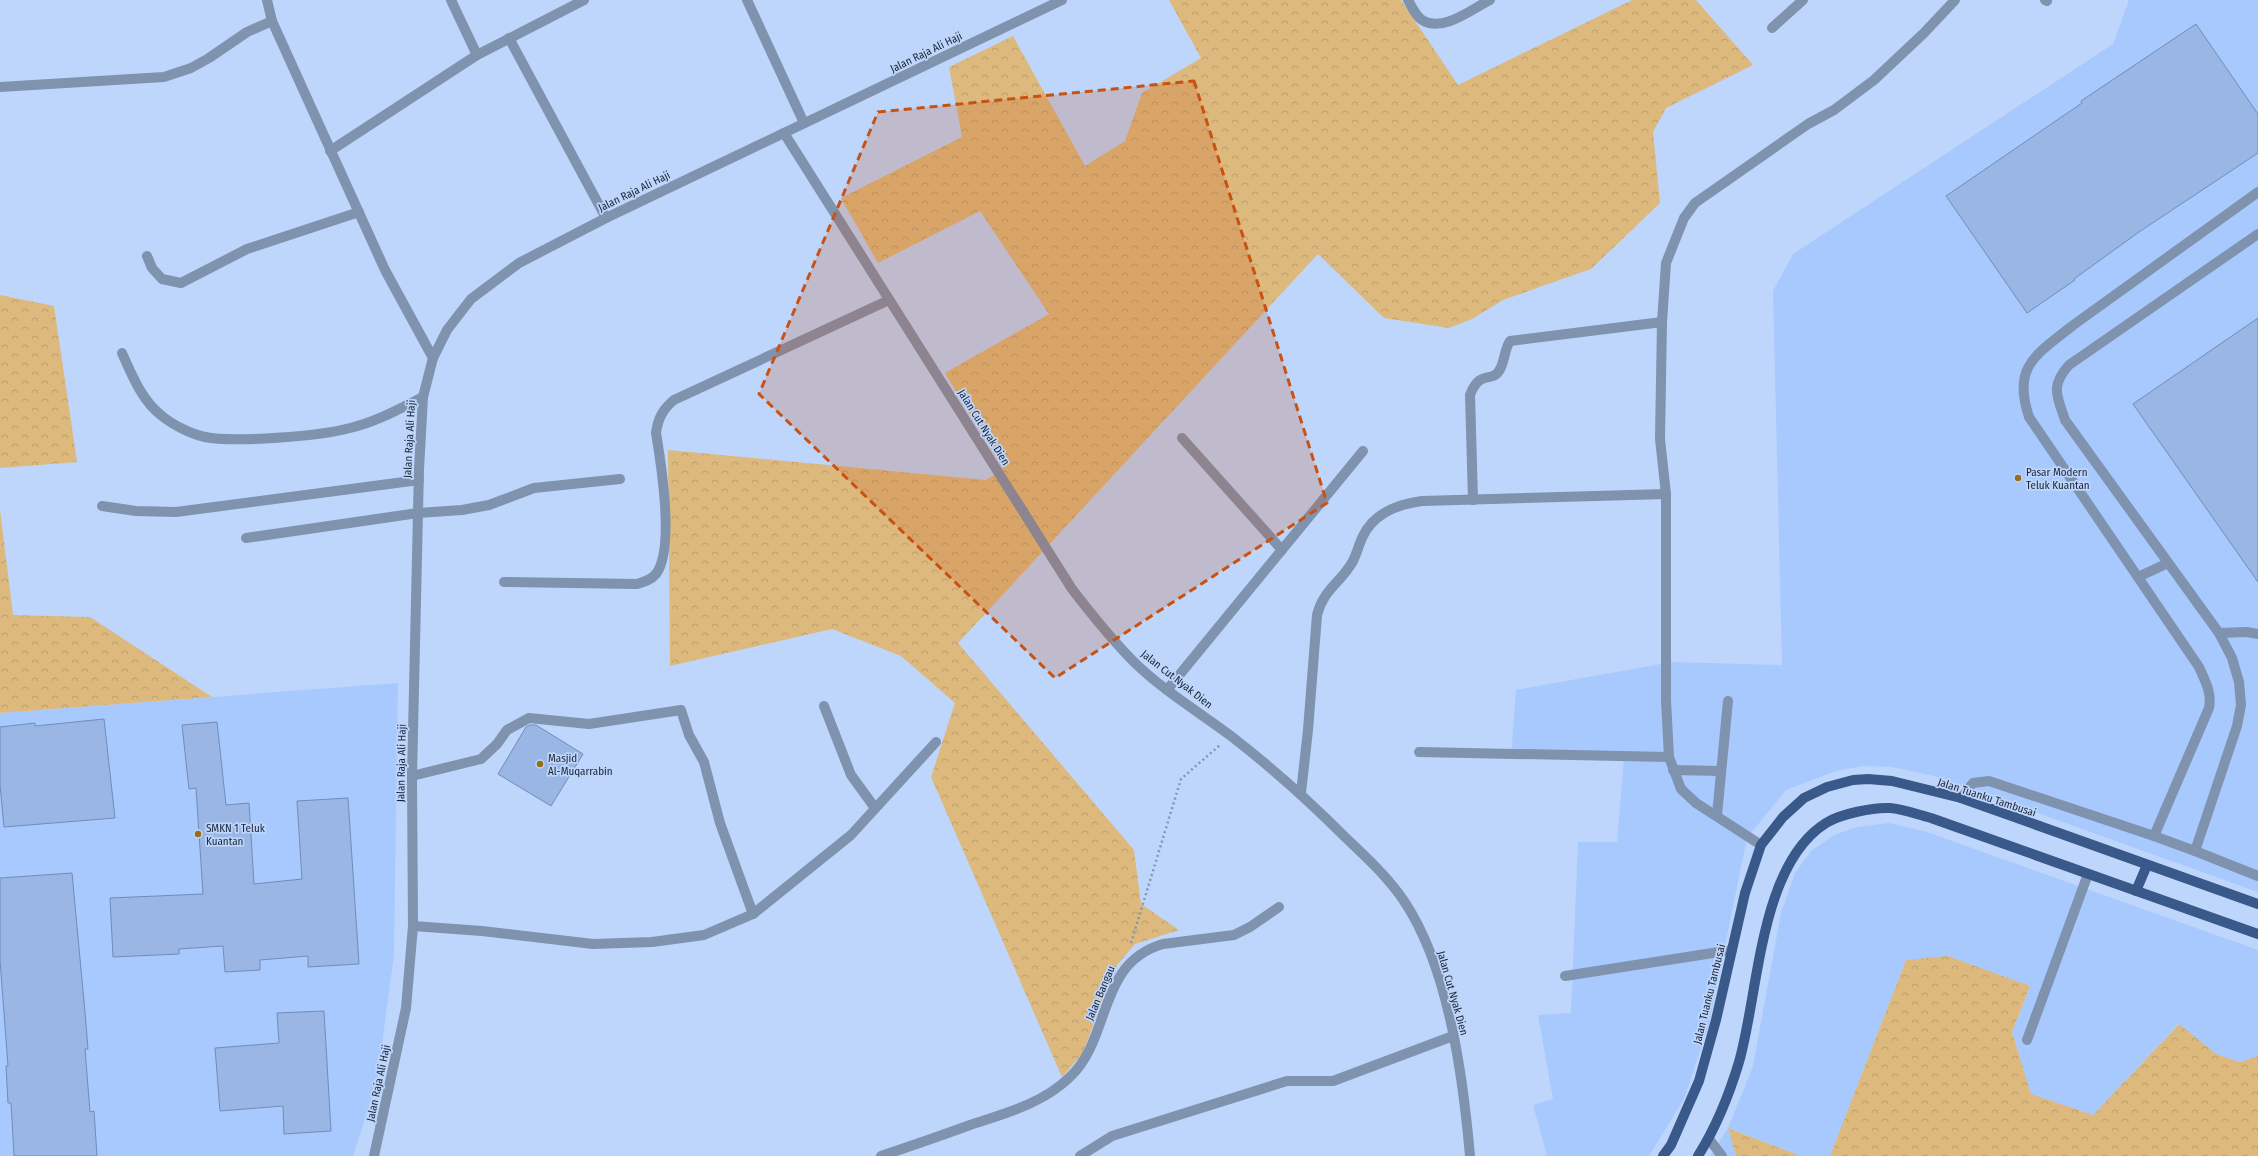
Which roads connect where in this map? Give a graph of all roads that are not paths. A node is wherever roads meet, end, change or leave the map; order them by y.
1 (267, 0) edge
2 (451, 0) edge
3 (584, 0) edge
4 (747, 0) edge
5 (1062, 0) edge
6 (1408, 0) edge
7 (1490, 0) edge
8 (1803, 0) edge
9 (1955, 0) edge
10 (272, 21) junction
11 (1772, 28) dead end
12 (510, 38) junction
13 (477, 55) junction
14 (0, 87) edge
15 (804, 123) junction
16 (784, 133) junction
17 (330, 151) junction
18 (2258, 192) edge
19 (359, 212) junction
20 (606, 218) junction
21 (2258, 234) edge
22 (147, 256) dead end
23 (889, 300) junction
24 (1662, 322) junction
25 (122, 353) dead end
26 (433, 358) junction
27 (422, 397) junction
28 (1182, 438) dead end
29 (1363, 451) dead end
30 (620, 479) dead end
31 (419, 480) junction
32 (1666, 494) junction
33 (1473, 500) junction
34 (102, 506) dead end
35 (418, 513) junction
36 (246, 538) dead end
37 (1282, 550) junction
38 (2168, 563) junction
39 (2138, 577) junction
40 (504, 582) dead end
41 (2219, 633) junction
42 (2258, 634) edge
43 (1167, 690) junction
44 (1728, 701) dead end
45 (824, 706) dead end
46 (936, 742) dead end
47 (1419, 752) dead end
48 (1669, 757) junction
49 (1673, 770) junction
50 (1722, 771) junction
51 (412, 776) junction
52 (1300, 793) junction
53 (1961, 798) junction
54 (875, 808) junction
55 (1717, 815) junction
56 (2154, 836) junction
57 (1761, 845) junction
58 (2195, 851) junction
59 (2147, 865) junction
60 (2088, 874) junction
61 (2258, 876) edge
62 (2136, 891) junction
63 (2258, 904) edge
64 (1279, 907) dead end
65 (753, 914) junction
66 (413, 926) junction
67 (2258, 934) edge
68 (1732, 950) junction
69 (1565, 976) dead end
70 (1453, 1036) junction
71 (2027, 1040) dead end
72 (1709, 1139) junction
73 (374, 1156) edge
74 (881, 1156) edge
75 (1080, 1156) edge
76 (1470, 1156) edge
77 (1663, 1156) edge
78 (1698, 1156) edge
79 (1722, 1156) edge

1 - 10 street
2 - 13 street
3 - 12 street
4 - 15 street
5 - 15 street, Jalan Raja Ali Haji
6 - 7 street
8 - 11 street
9 - 24 street
10 - 14 street
10 - 17 street
12 - 13 street
12 - 20 street
13 - 17 street
15 - 16 street, Jalan Raja Ali Haji
16 - 20 street, Jalan Raja Ali Haji
16 - 23 street, Jalan Cut Nyak Dien
17 - 19 street
18 - 39 street
19 - 22 street
19 - 26 street
20 - 26 street, Jalan Raja Ali Haji
21 - 38 street
23 - 40 street
23 - 43 street, Jalan Cut Nyak Dien
24 - 32 street
24 - 33 street
25 - 27 street
26 - 27 street, Jalan Raja Ali Haji
27 - 31 street, Jalan Raja Ali Haji
28 - 37 street
29 - 37 street
30 - 35 street
31 - 34 street
31 - 35 street, Jalan Raja Ali Haji
32 - 33 street
32 - 48 street
33 - 52 street
35 - 36 street
35 - 51 street, Jalan Raja Ali Haji
37 - 43 street
38 - 39 street
38 - 41 street
39 - 56 street
41 - 42 street
41 - 58 street
43 - 52 street, Jalan Cut Nyak Dien
44 - 50 street
45 - 54 street
46 - 54 street
47 - 48 street
48 - 49 street
49 - 50 street
49 - 55 street
50 - 55 street
51 - 65 street
51 - 66 street, Jalan Raja Ali Haji
52 - 70 street, Jalan Cut Nyak Dien
53 - 56 street
53 - 57 main road, Jalan Tuanku Tambusai
53 - 59 main road, Jalan Tuanku Tambusai
54 - 65 street
55 - 57 street
56 - 58 street
57 - 68 main road, Jalan Tuanku Tambusai
58 - 61 street
59 - 62 main road
59 - 63 main road, Jalan Tuanku Tambusai
60 - 62 main road
60 - 71 street
60 - 72 main road
62 - 67 main road
64 - 74 street, Jalan Bangau
65 - 66 street
66 - 73 street, Jalan Raja Ali Haji
68 - 69 street
68 - 77 main road, Jalan Tuanku Tambusai
70 - 75 street
70 - 76 street, Jalan Cut Nyak Dien
72 - 78 main road
72 - 79 street

